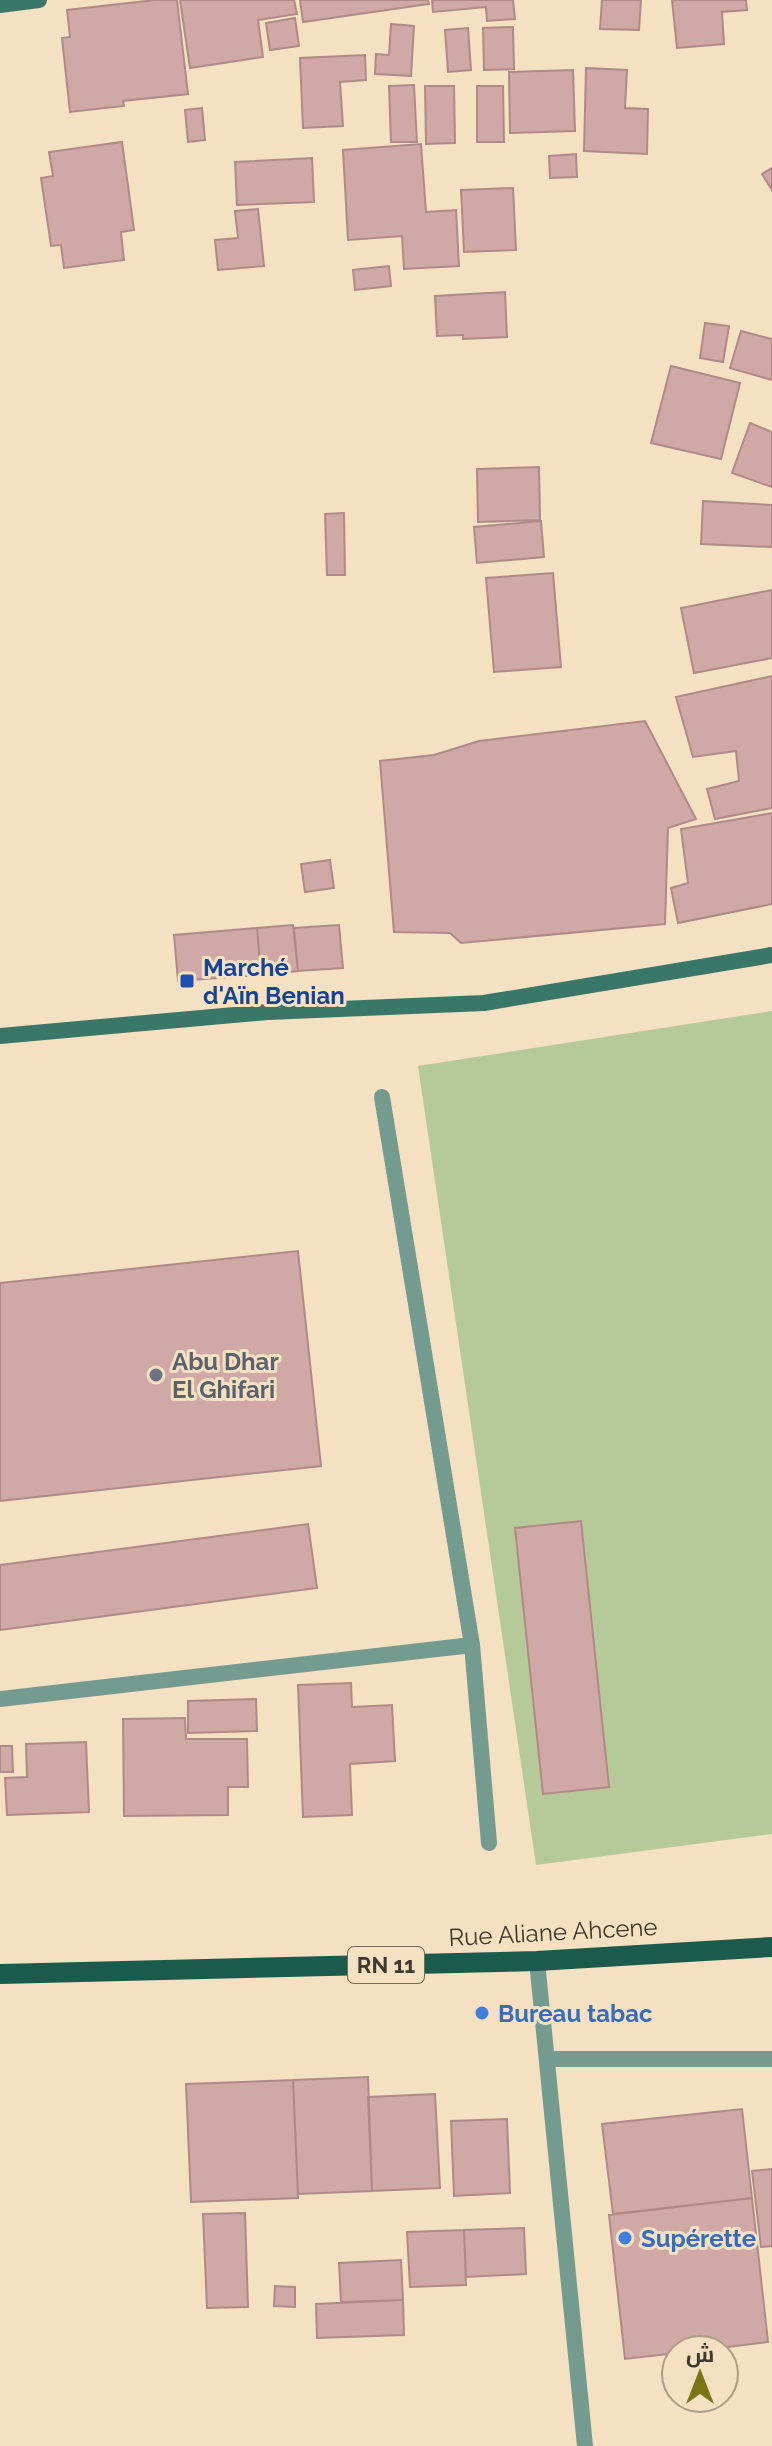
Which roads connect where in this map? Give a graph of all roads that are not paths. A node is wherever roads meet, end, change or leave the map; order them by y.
1 (39, 0) edge
2 (9, 3) edge
3 (772, 955) edge
4 (0, 1036) edge
5 (382, 1097) dead end
6 (472, 1645) junction
7 (0, 1699) edge
8 (489, 1843) dead end
9 (772, 1947) edge
10 (537, 1961) junction
11 (0, 1974) edge
12 (547, 2059) junction
13 (772, 2059) edge
14 (585, 2446) edge

1 - 2 street
3 - 4 street
5 - 6 street
6 - 7 street
6 - 8 street
9 - 10 main road, Rue Aliane Ahcene / RN 11
10 - 11 main road, Rue Aliane Ahcene / RN 11
10 - 12 street
12 - 13 street
12 - 14 street

